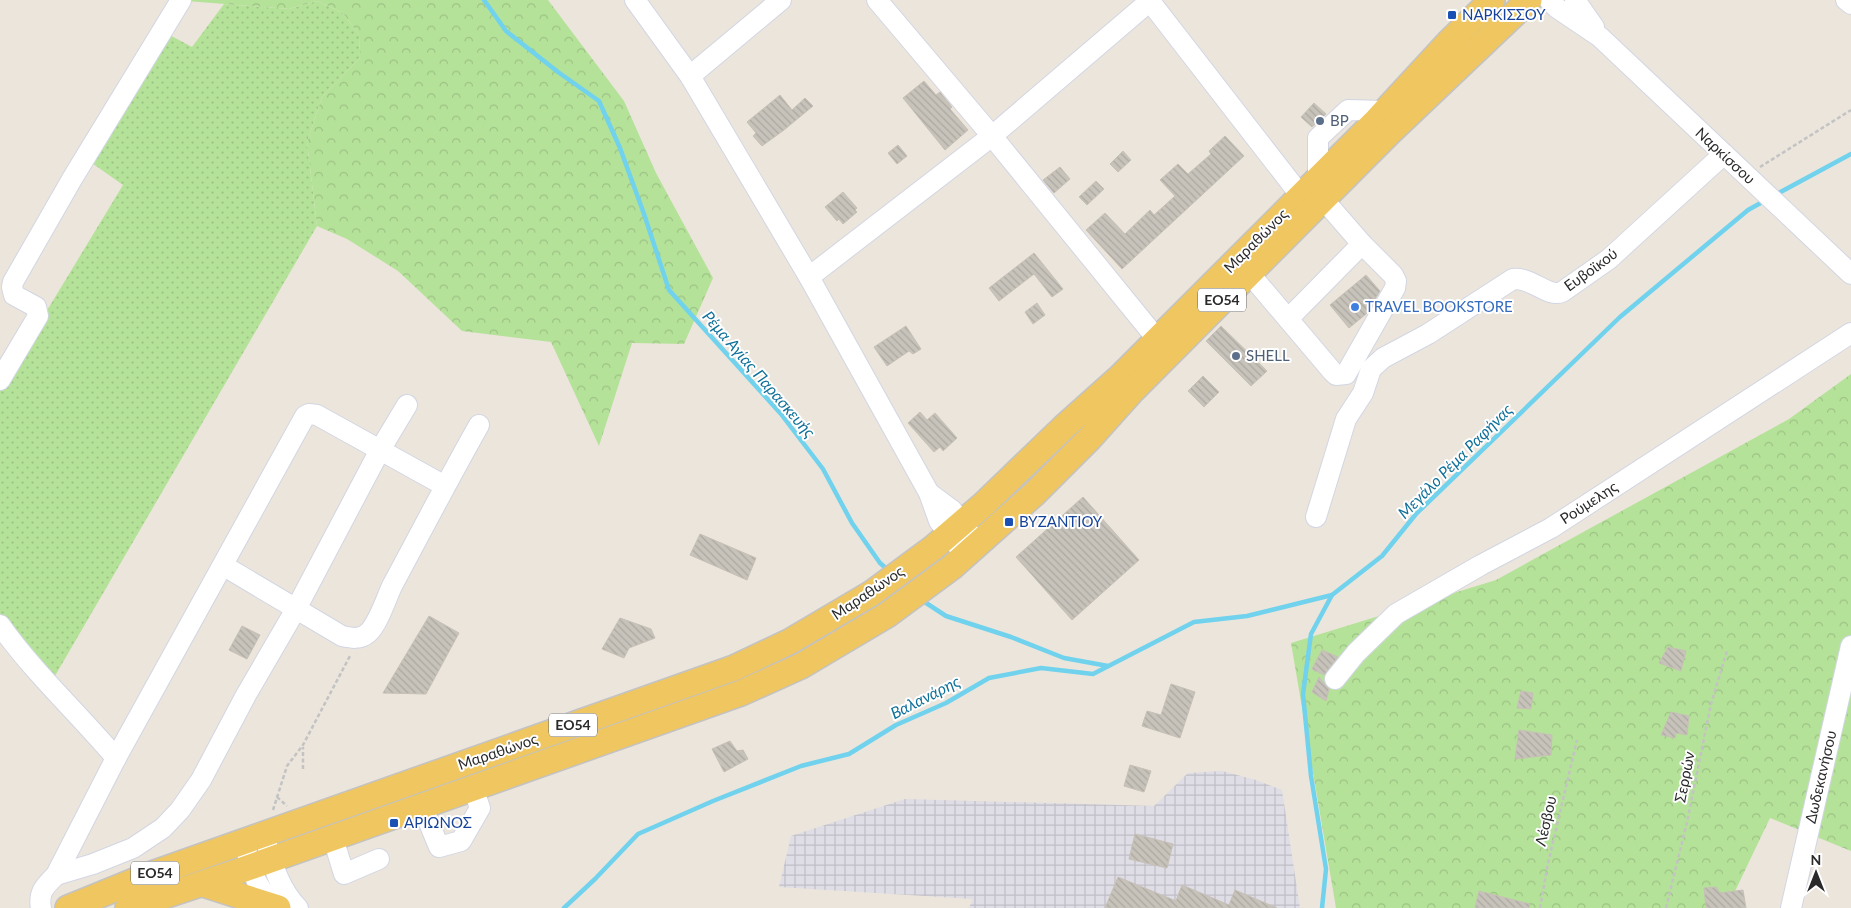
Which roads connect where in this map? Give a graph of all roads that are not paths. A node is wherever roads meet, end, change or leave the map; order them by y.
1 (181, 0) edge
2 (635, 0) edge
3 (781, 0) edge
4 (877, 0) edge
5 (1149, 0) edge
6 (1492, 0) edge
7 (1529, 0) edge
8 (1549, 0) edge
9 (1575, 0) edge
10 (1846, 0) edge
11 (1851, 4) edge
12 (1600, 36) junction
13 (690, 76) junction
14 (992, 136) junction
15 (1724, 154) junction
16 (1314, 192) junction
17 (1362, 244) junction
18 (1249, 273) junction
19 (1851, 274) edge
20 (809, 277) junction
21 (1288, 318) junction
22 (1851, 333) edge
23 (1158, 339) junction
24 (0, 380) edge
25 (407, 405) dead end
26 (479, 425) dead end
27 (380, 450) junction
28 (445, 486) junction
29 (1316, 517) dead end
30 (956, 529) junction
31 (972, 549) junction
32 (224, 566) junction
33 (296, 609) junction
34 (0, 625) edge
35 (1851, 646) edge
36 (1335, 679) dead end
37 (116, 758) junction
38 (473, 788) junction
39 (422, 806) junction
40 (260, 836) junction
41 (333, 838) junction
42 (379, 860) dead end
43 (261, 863) junction
44 (56, 875) junction
45 (203, 884) junction
46 (41, 908) edge
47 (68, 908) edge
48 (128, 908) edge
49 (278, 908) edge
50 (298, 908) edge
51 (1791, 908) edge

1 - 24 street
2 - 13 street
3 - 13 street
4 - 14 street
5 - 14 street
5 - 16 street
6 - 16 main road, Μαραθώνος / ΕΟ54
7 - 16 main road, Μαραθώνος / ΕΟ54
8 - 12 street
9 - 12 street
10 - 11 street
12 - 15 street, Ναρκίσσου
13 - 20 street
14 - 20 street
14 - 23 street
15 - 19 street, Ναρκίσσου
15 - 29 street, Ευβοϊκού
16 - 17 street
16 - 18 main road, Μαραθώνος / ΕΟ54
16 - 23 main road, Μαραθώνος / ΕΟ54
17 - 21 street
17 - 21 street
18 - 21 street
18 - 31 main road, Μαραθώνος / ΕΟ54
20 - 30 street
22 - 36 street, Ρούμελης
23 - 30 main road, Μαραθώνος / ΕΟ54
25 - 27 street
26 - 28 street
27 - 28 street
27 - 32 street
27 - 33 street
28 - 33 street
30 - 31 street
30 - 40 main road, Μαραθώνος / ΕΟ54
31 - 38 main road, Μαραθώνος / ΕΟ54
32 - 33 street
32 - 37 street
33 - 44 street
34 - 37 street
35 - 51 street, Δωδεκανήσου
37 - 44 street
38 - 39 main road, Μαραθώνος / ΕΟ54
38 - 39 street
39 - 41 main road, Μαραθώνος / ΕΟ54
40 - 43 street
40 - 47 main road, Μαραθώνος / ΕΟ54
41 - 42 street
41 - 43 main road, Μαραθώνος / ΕΟ54
43 - 45 main road, Μαραθώνος / ΕΟ54
43 - 49 street
43 - 50 street
44 - 46 street
45 - 48 main road, Μαραθώνος / ΕΟ54
45 - 49 main road

